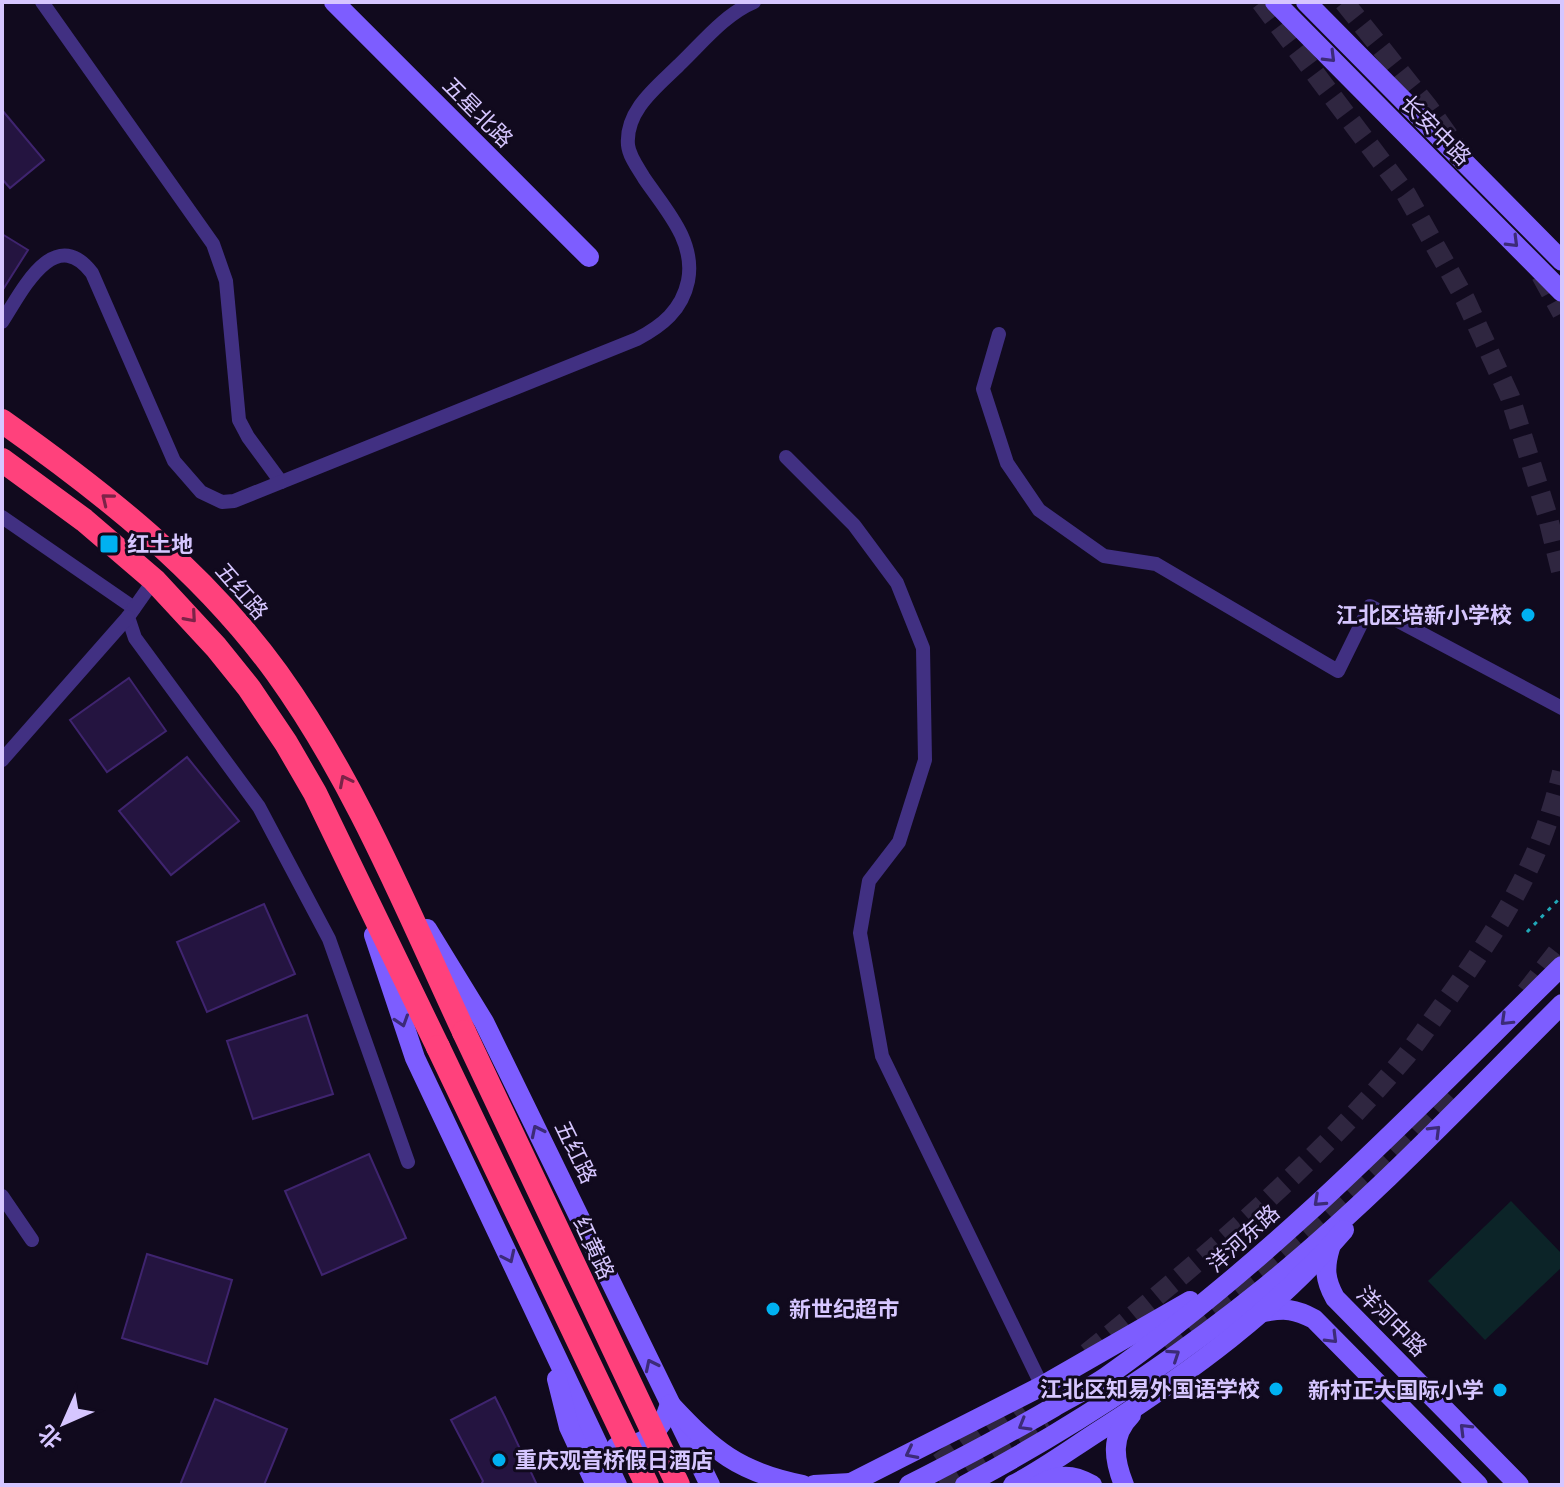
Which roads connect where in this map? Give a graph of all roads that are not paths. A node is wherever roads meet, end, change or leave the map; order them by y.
1 (42, 2) edge
2 (334, 2) edge
3 (754, 2) edge
4 (1275, 2) edge
5 (1306, 2) edge
6 (589, 257) dead end
7 (1562, 261) tunnel mouth
8 (1562, 292) edge
9 (2, 322) edge
10 (999, 334) dead end
11 (2, 421) edge
12 (786, 457) dead end
13 (2, 460) edge
14 (281, 482) junction
15 (2, 517) edge
16 (154, 580) junction
17 (131, 613) junction
18 (1562, 708) edge
19 (2, 760) edge
20 (379, 851) junction
21 (352, 867) junction
22 (1562, 966) edge
23 (1562, 1004) edge
24 (464, 1032) joint
25 (408, 1162) dead end
26 (1400, 1166) junction
27 (2, 1196) edge
28 (32, 1240) dead end
29 (1330, 1248) junction
30 (1248, 1266) junction
31 (1264, 1312) junction
32 (545, 1332) junction
33 (1042, 1386) junction
34 (1143, 1402) junction
35 (670, 1404) junction
36 (596, 1440) junction
37 (850, 1484) edge
38 (596, 1485) edge
39 (617, 1485) edge
40 (647, 1485) edge
41 (678, 1485) edge
42 (710, 1485) edge
43 (803, 1485) edge
44 (814, 1485) edge
45 (909, 1485) edge
46 (965, 1485) edge
47 (1013, 1485) edge
48 (1039, 1485) edge
49 (1092, 1485) edge
50 (1124, 1485) edge
51 (1478, 1485) edge
52 (1519, 1485) edge

1 - 14 street
2 - 6 main road, 五星北路
3 - 14 street
4 -> 8 main road, 长安中路
5 - 7 main road, 长安中路
9 - 14 street
10 - 18 street
20 -> 11 highway, 五红路
12 - 33 street
13 - 16 highway
15 - 17 street
16 - 17 street
16 -> 21 highway
17 - 19 street
17 - 25 street
20 - 24 highway, 五红路
35 -> 20 main road, 五红路
21 -> 32 main road
21 - 40 highway, bridge
22 -> 30 main road, 洋河东路
26 -> 23 main road
24 - 41 highway, 红黄路, bridge
26 - 29 main road
46 -> 26 main road
27 - 28 street
29 - 31 main road
52 -> 29 main road, 洋河中路
30 - 33 main road
30 -> 45 main road, 洋河东路
31 - 34 main road
31 -> 51 main road
32 - 36 main road
32 - 38 main road
33 -> 37 main road
34 - 47 main road
34 - 50 main road
35 - 36 main road
35 - 42 main road, 五红路
35 - 43 main road
36 - 39 main road
37 - 44 main road
48 - 49 main road

